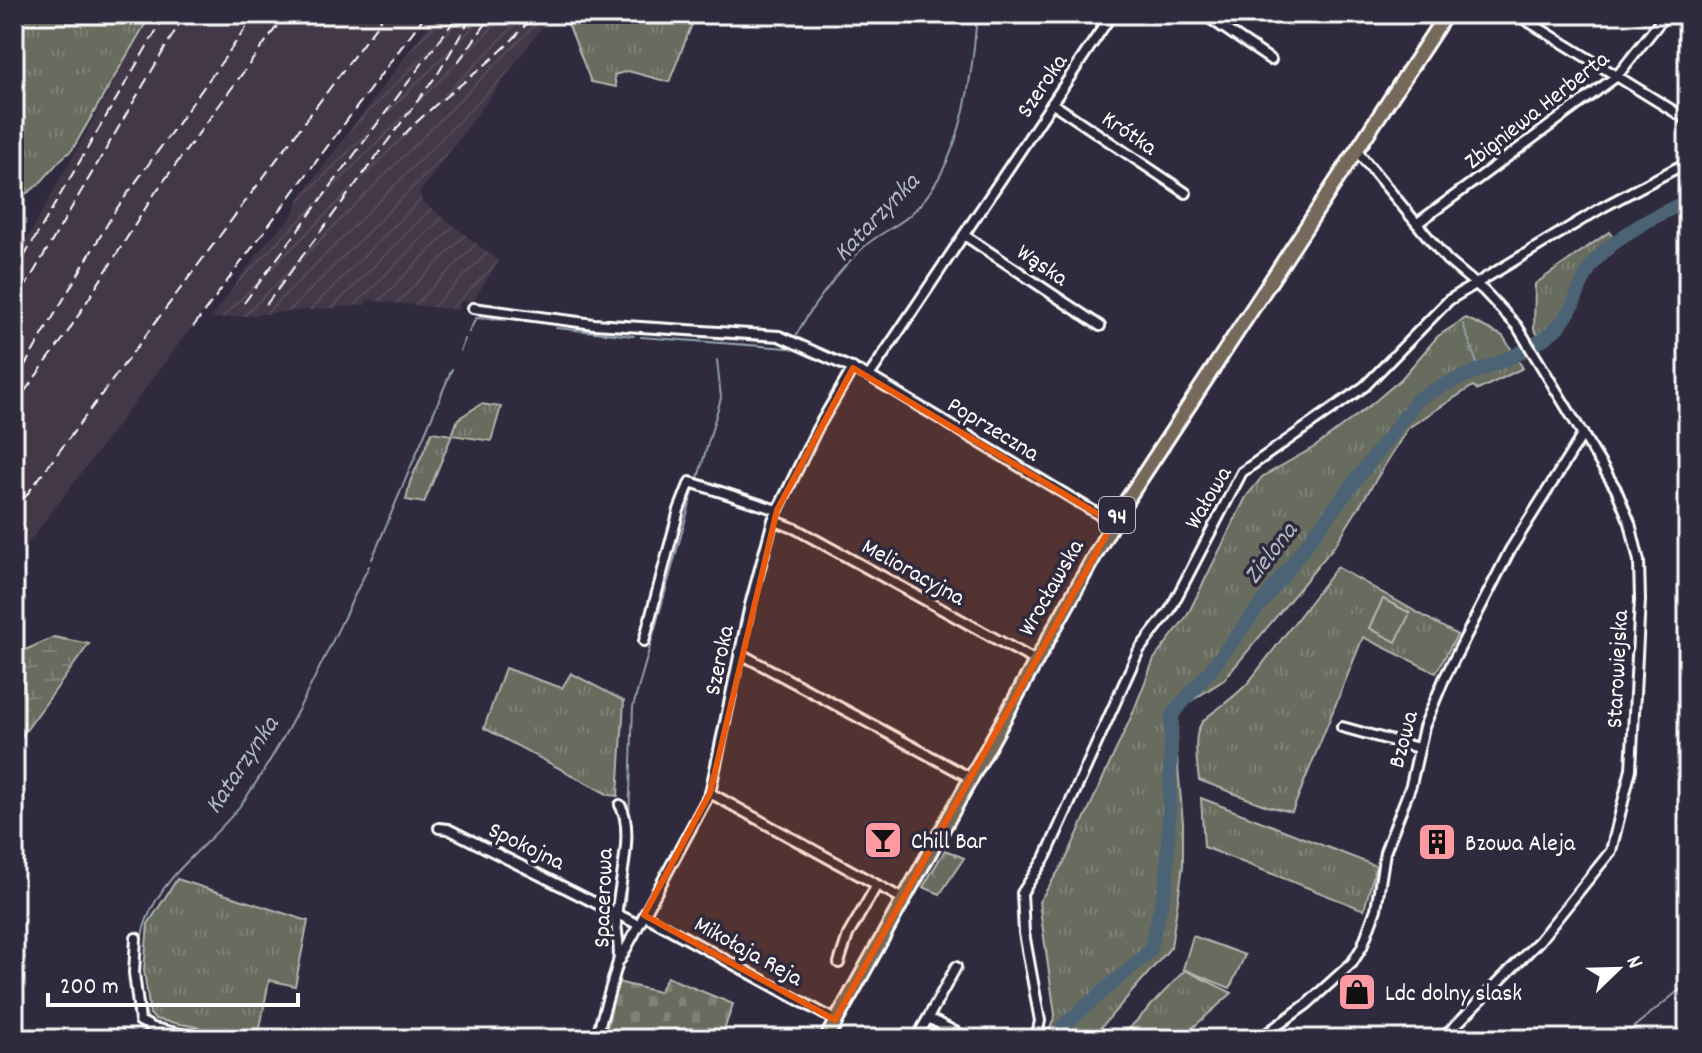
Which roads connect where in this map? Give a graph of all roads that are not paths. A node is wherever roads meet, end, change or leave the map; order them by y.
1 (1112, 14) edge
2 (1203, 14) edge
3 (1446, 14) edge
4 (1516, 14) edge
5 (1666, 14) edge
6 (1271, 60) dead end
7 (1617, 76) junction
8 (1052, 103) junction
9 (1688, 120) edge
10 (1356, 150) junction
11 (1688, 162) edge
12 (1186, 193) dead end
13 (1419, 222) junction
14 (964, 235) junction
15 (1473, 284) junction
16 (473, 308) dead end
17 (1100, 326) dead end
18 (853, 368) junction
19 (869, 376) junction
20 (1583, 434) junction
21 (777, 510) junction
22 (773, 520) junction
23 (1113, 523) junction
24 (644, 641) dead end
25 (739, 653) junction
26 (1034, 660) junction
27 (1342, 727) dead end
28 (1418, 748) junction
29 (969, 777) junction
30 (710, 793) junction
31 (620, 805) dead end
32 (439, 828) dead end
33 (877, 885) junction
34 (901, 898) junction
35 (617, 913) junction
36 (644, 915) junction
37 (639, 925) junction
38 (136, 938) dead end
39 (620, 960) junction
40 (839, 963) dead end
41 (956, 967) dead end
42 (928, 1018) junction
43 (835, 1020) junction
44 (206, 1039) edge
45 (596, 1039) edge
46 (826, 1039) edge
47 (916, 1039) edge
48 (969, 1039) edge
49 (1036, 1039) edge
50 (1259, 1039) edge
51 (1442, 1039) edge

1 - 8 street, Szeroka
2 - 6 street
3 - 10 main road, Wrocławska / 94
4 - 7 street
5 - 7 street, Zbigniewa Herberta
7 - 9 street
7 - 13 street, Zbigniewa Herberta
8 - 12 street, Krótka
8 - 14 street, Szeroka
10 - 13 street, Starowiejska
10 - 23 main road, Wrocławska / 94
11 - 15 street, Wałowa
13 - 15 street, Starowiejska
14 - 17 street, Wąska
14 - 19 street, Szeroka
15 - 20 street, Starowiejska
15 - 49 street, Wałowa
16 - 18 street, Poprzeczna
18 - 19 street, Poprzeczna
18 - 21 street, Szeroka
19 - 23 street, Poprzeczna
20 - 28 street, Bzowa
20 - 51 street, Starowiejska
21 - 22 street, Szeroka
21 - 24 street
22 - 25 street, Szeroka
22 - 26 street, Melioracyjna
23 - 26 main road, Wrocławska / 94
25 - 29 street
25 - 30 street, Szeroka
26 - 29 main road, Wrocławska / 94
27 - 28 street
28 - 50 street, Bzowa
29 - 34 main road, Wrocławska / 94
30 - 33 street
30 - 36 street, Szeroka
31 - 35 street, Spacerowa
32 - 35 street, Spokojna
33 - 34 street
33 - 40 street
34 - 43 main road, Wrocławska / 94
35 - 37 street, Spokojna
35 - 39 street, Spacerowa
36 - 37 street, Szeroka
36 - 43 street, Mikołaja Reja
37 - 39 street, Szeroka
38 - 44 street
39 - 45 street, Spacerowa
41 - 42 street
42 - 47 street
42 - 48 street
43 - 46 main road, Wrocławska / 94

